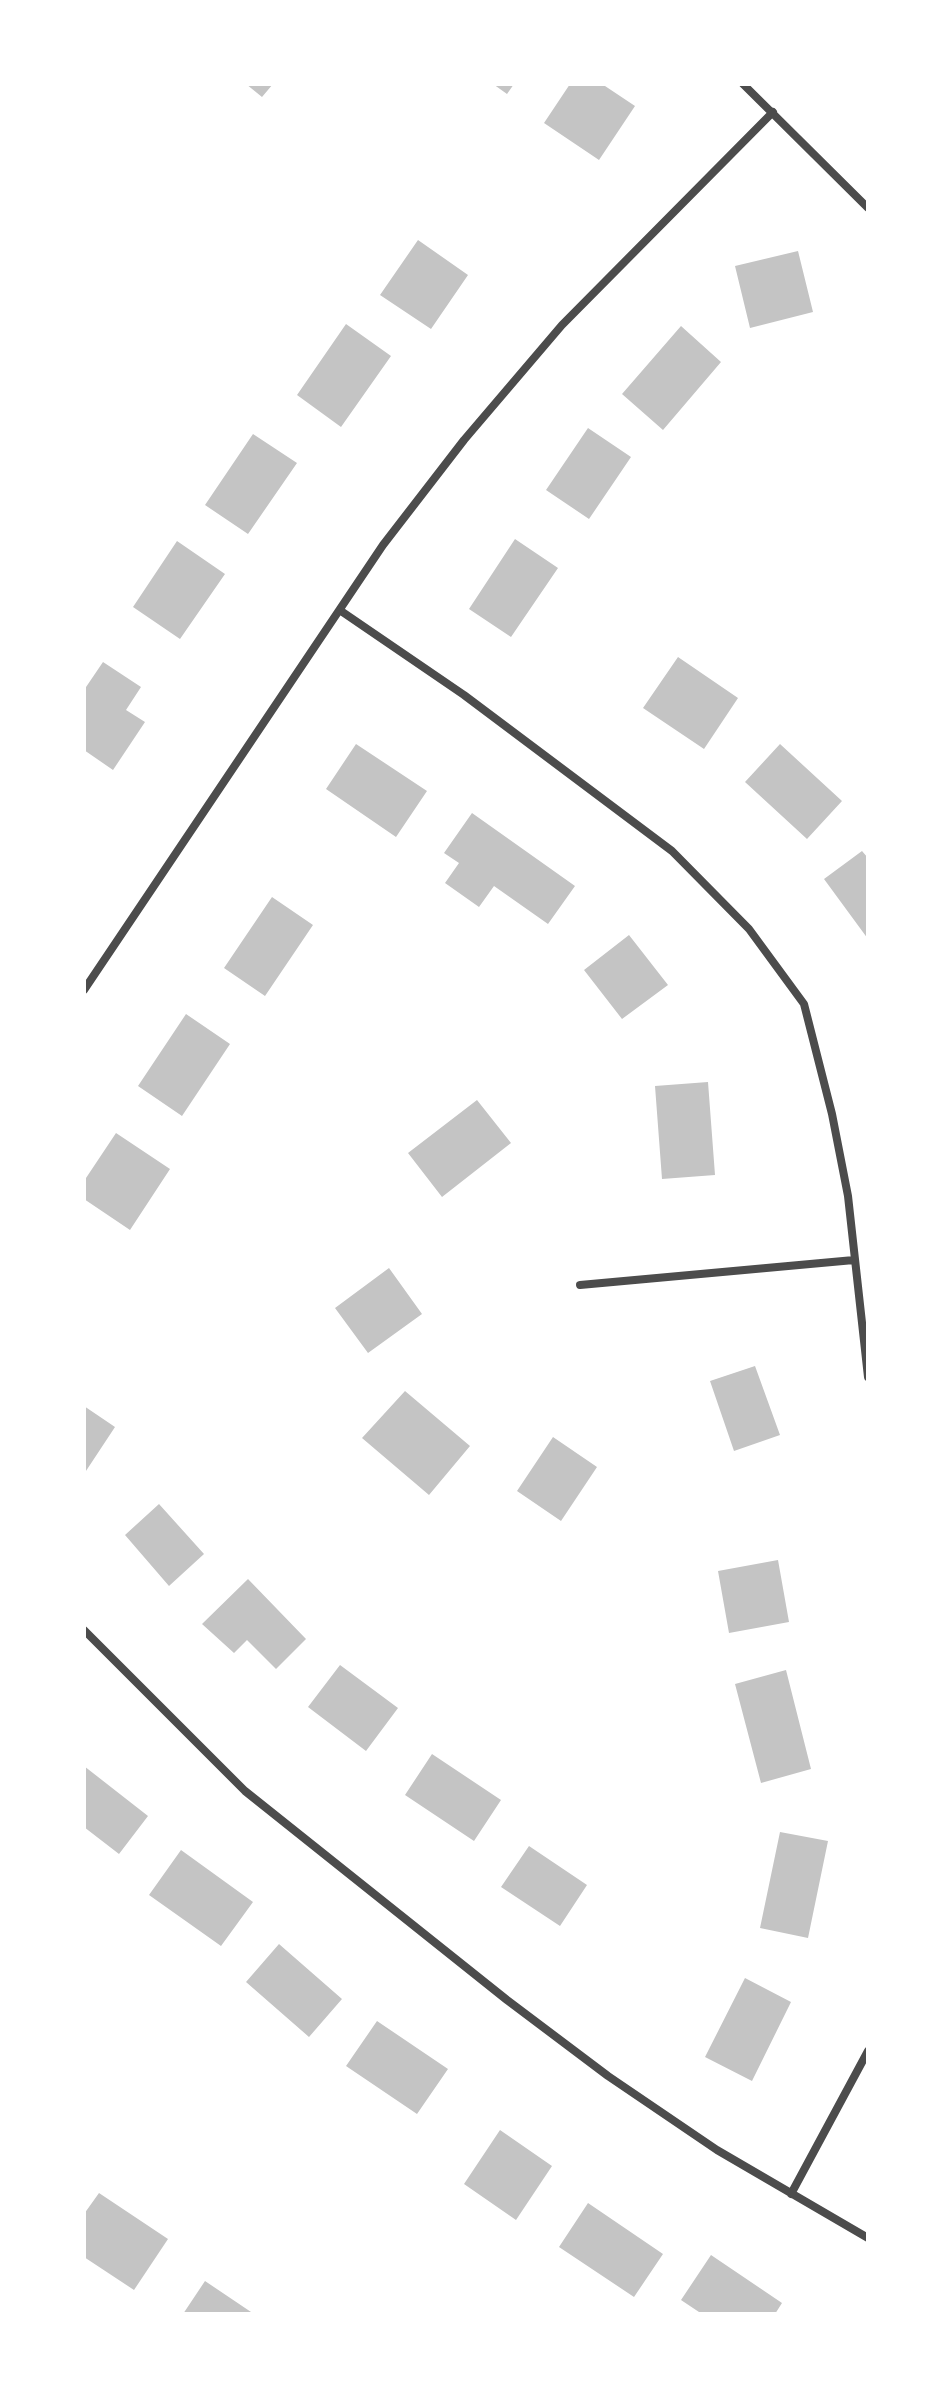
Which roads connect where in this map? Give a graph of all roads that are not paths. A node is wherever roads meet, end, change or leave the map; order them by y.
1 (743, 84) edge
2 (773, 112) junction
3 (868, 208) edge
4 (341, 611) junction
5 (84, 990) edge
6 (854, 1260) junction
7 (580, 1285) dead end
8 (868, 1377) edge
9 (84, 1630) edge
10 (868, 2051) edge
11 (791, 2194) junction
12 (868, 2238) edge

1 - 2 street
2 - 3 street
2 - 4 street
4 - 5 street
4 - 6 street
6 - 7 street
6 - 8 street
9 - 11 street
10 - 11 street
11 - 12 street

